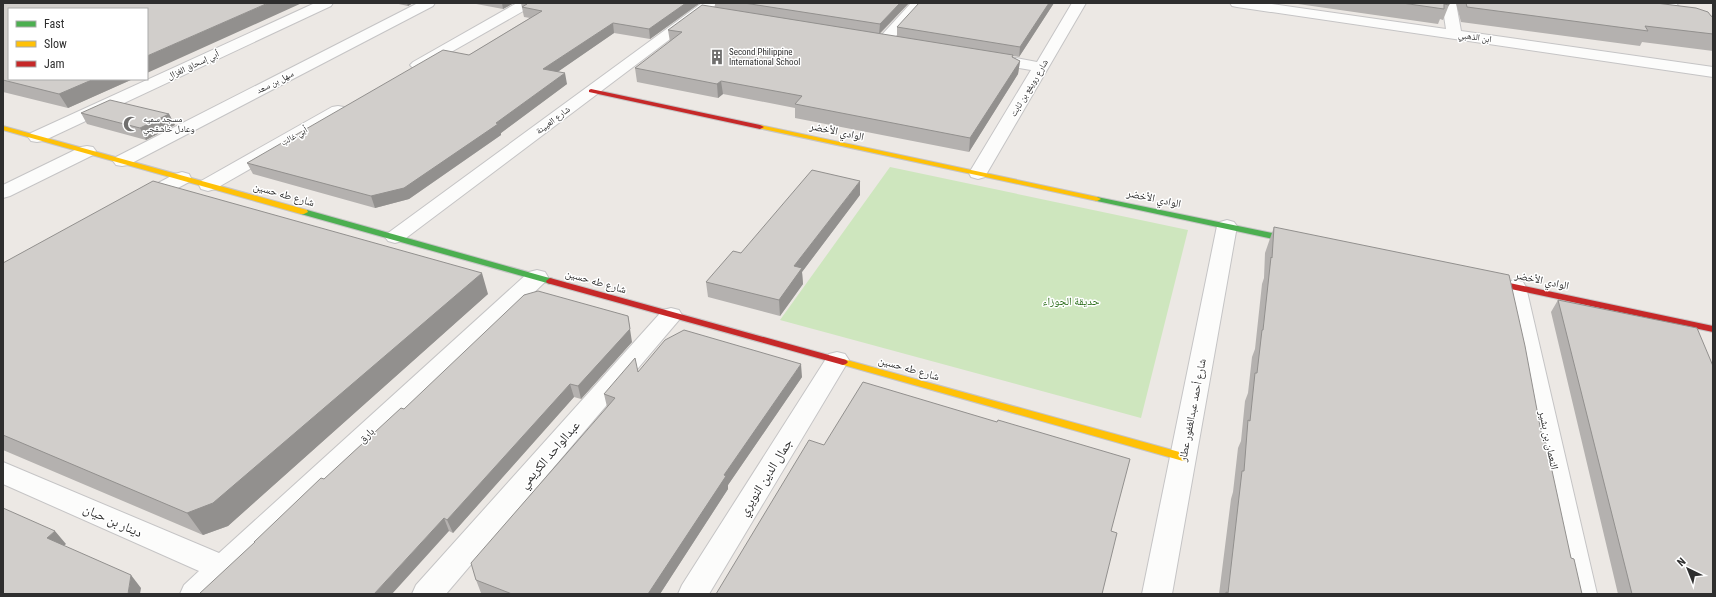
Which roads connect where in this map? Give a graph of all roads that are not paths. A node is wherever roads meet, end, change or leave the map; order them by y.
1 (326, 3) edge
2 (428, 3) edge
3 (527, 3) edge
4 (918, 3) edge
5 (1079, 3) edge
6 (1237, 3) edge
7 (1449, 3) edge
8 (1672, 3) edge
9 (709, 9) edge
10 (1713, 28) edge
11 (1454, 34) junction
12 (869, 39) edge
13 (884, 41) junction
14 (900, 44) edge
15 (978, 57) edge
16 (1041, 67) junction
17 (1713, 72) edge
18 (402, 74) edge
19 (591, 91) junction
20 (353, 102) edge
21 (3, 128) edge
22 (37, 137) junction
23 (87, 151) junction
24 (122, 161) junction
25 (978, 174) junction
26 (182, 178) junction
27 (208, 185) junction
28 (3, 192) edge
29 (127, 208) edge
30 (1227, 226) junction
31 (395, 237) junction
32 (1313, 244) edge
33 (537, 277) junction
34 (1469, 277) edge
35 (1515, 287) junction
36 (671, 315) junction
37 (1712, 331) edge
38 (837, 360) junction
39 (1183, 457) junction
40 (3, 472) edge
41 (223, 568) junction
42 (195, 594) edge
43 (427, 594) edge
44 (693, 594) edge
45 (1157, 594) edge
46 (1582, 594) edge

1 - 22 street, أبي إسحاق الغزال
2 - 24 street, سهل بن سعد
3 - 18 street
4 - 13 street
5 - 16 street, شارع رويفع بن ثابت
6 - 11 street, ابن الذهبي
7 - 11 street
8 - 10 lane
9 - 19 street, شارع العيينة
11 - 17 street, ابن الذهبي
12 - 13 street
13 - 14 street
15 - 16 street
16 - 25 street, شارع رويفع بن ثابت
19 - 25 street, الوادي الأخضر
19 - 31 street, شارع العيينة
20 - 27 street, أبي غالب
21 - 22 street, شارع طه حسين
22 - 23 street, شارع طه حسين
23 - 24 street, شارع طه حسين
23 - 28 street
24 - 26 street, شارع طه حسين
25 - 30 street, الوادي الأخضر
26 - 27 street, شارع طه حسين
26 - 29 street
27 - 31 street, شارع طه حسين
30 - 32 street, الوادي الأخضر
30 - 39 street, شارع أحمد عبدالغفور عطار
31 - 33 street, شارع طه حسين
33 - 36 street, شارع طه حسين
33 - 41 street, بارق
34 - 35 street, الوادي الأخضر
35 - 37 street, الوادي الأخضر
35 - 46 street, النعمان بن بشير
36 - 38 street, شارع طه حسين
36 - 43 street, عبدالواحد الكريمي
38 - 39 street, شارع طه حسين
38 - 44 street, جمال الدين النويري
39 - 45 street, شارع أحمد عبدالغفور عطار
40 - 41 street, دينار بن حيان
41 - 42 street, بارق

